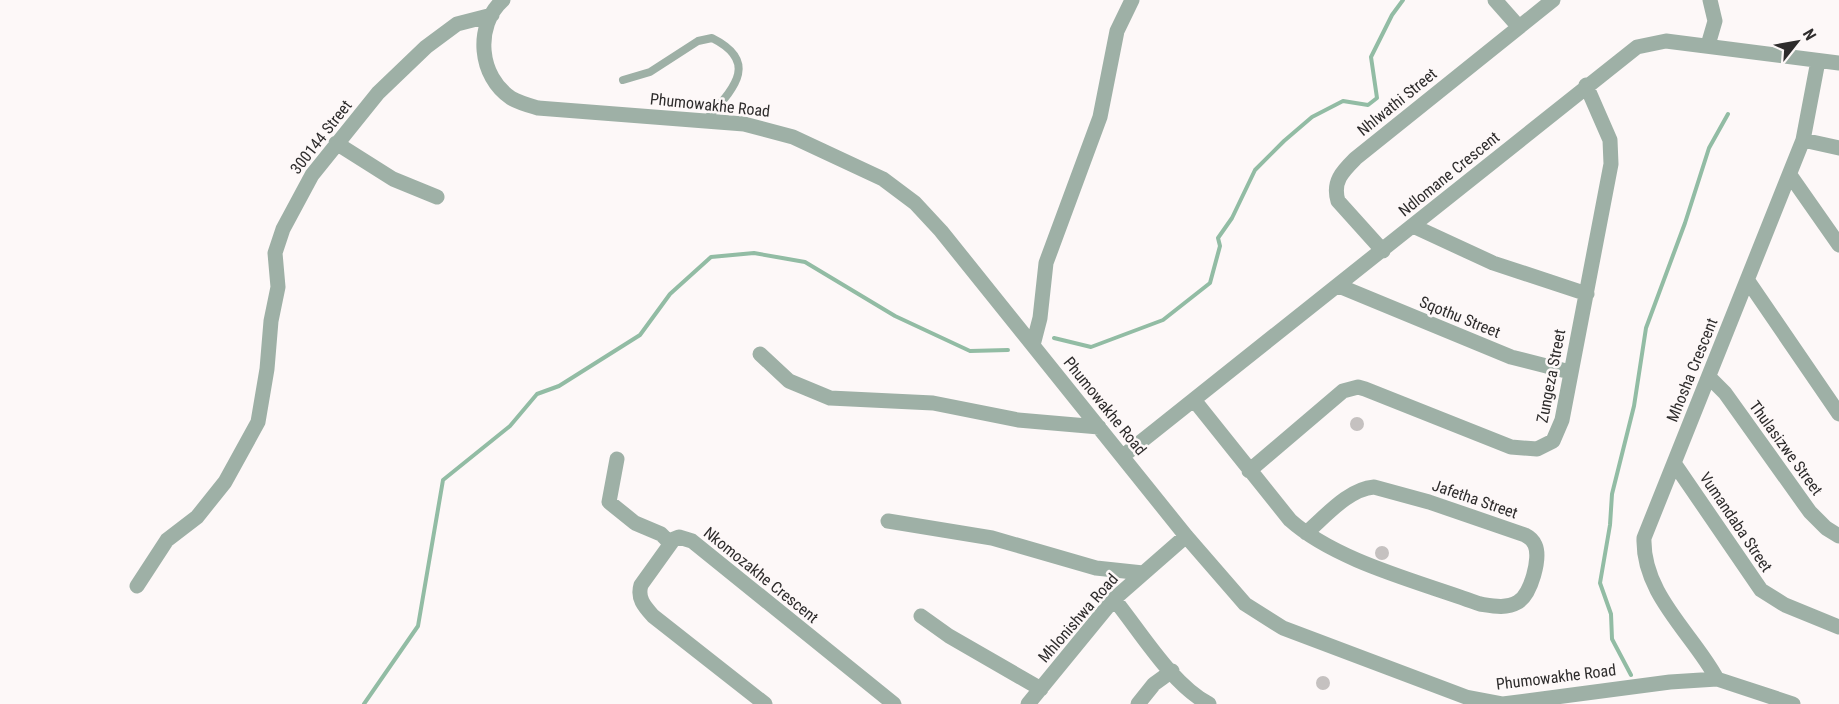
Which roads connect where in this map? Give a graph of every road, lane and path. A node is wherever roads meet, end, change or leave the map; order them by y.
1 (503, 0) edge
2 (1132, 0) edge
3 (1495, 0) edge
4 (1553, 0) edge
5 (1710, 0) edge
6 (492, 15) junction
7 (1518, 26) junction
8 (1708, 45) junction
9 (1818, 61) junction
10 (1839, 63) edge
11 (623, 80) dead end
12 (1586, 85) junction
13 (705, 121) junction
14 (1803, 140) junction
15 (336, 143) junction
16 (1839, 148) edge
17 (1790, 175) junction
18 (437, 197) dead end
19 (1413, 226) junction
20 (1839, 245) edge
21 (1383, 251) junction
22 (1748, 281) junction
23 (1339, 286) junction
24 (1587, 294) junction
25 (1033, 345) junction
26 (760, 354) dead end
27 (1570, 372) junction
28 (1709, 377) junction
29 (1194, 400) junction
30 (1839, 414) edge
31 (1099, 427) junction
32 (1123, 456) junction
33 (617, 459) dead end
34 (1674, 463) junction
35 (1249, 471) junction
36 (888, 521) dead end
37 (1306, 533) junction
38 (1186, 536) junction
39 (1839, 536) edge
40 (669, 542) junction
41 (1143, 573) junction
42 (138, 586) dead end
43 (1114, 599) junction
44 (921, 616) dead end
45 (1839, 627) edge
46 (1172, 671) junction
47 (1717, 679) junction
48 (1041, 689) junction
49 (1521, 703) edge
50 (765, 704) edge
51 (894, 704) edge
52 (1028, 704) edge
53 (1138, 704) edge
54 (1209, 704) edge
55 (1793, 704) edge

1 - 6 street, Phumowakhe Road
2 - 25 street
3 - 7 street
4 - 7 street, Nhlwathi Street
5 - 8 street
6 - 13 street, Phumowakhe Road
6 - 15 street, 300144 Street
7 - 21 street, Nhlwathi Street
8 - 9 street, Ndlomane Crescent
8 - 12 street, Ndlomane Crescent
9 - 10 street, Ndlomane Crescent
9 - 14 street, Mhosha Crescent
11 - 13 lane
12 - 19 street, Ndlomane Crescent
12 - 24 street, Zungeza Street
13 - 25 street, Phumowakhe Road
14 - 16 street
14 - 17 street, Mhosha Crescent
15 - 18 street
15 - 42 street, 300144 Street
17 - 20 street
17 - 22 street, Mhosha Crescent
19 - 21 street, Ndlomane Crescent
19 - 24 street
21 - 23 street, Ndlomane Crescent
22 - 28 street, Mhosha Crescent
22 - 30 street
23 - 27 street, Sqothu Street
23 - 29 street, Ndlomane Crescent
24 - 27 street, Zungeza Street
25 - 31 street, Phumowakhe Road
26 - 31 street
27 - 35 street, Zungeza Street
28 - 34 street, Mhosha Crescent
28 - 39 street, Thulasizwe Street
29 - 32 street, Ndlomane Crescent
29 - 35 street, Jafetha Street
31 - 32 street, Phumowakhe Road
32 - 38 street, Phumowakhe Road
33 - 40 street
34 - 45 street, Vumandaba Street
34 - 47 street, Mhosha Crescent
35 - 37 street, Jafetha Street
36 - 41 street
37 - 37 street, Jafetha Street
38 - 41 street, Mhlonishwa Road
38 - 49 street, Phumowakhe Road
40 - 50 street
40 - 51 street, Nkomozakhe Crescent
41 - 43 street, Mhlonishwa Road
43 - 46 street
43 - 48 street, Mhlonishwa Road
44 - 48 street
46 - 53 street
46 - 54 street
47 - 49 street, Phumowakhe Road
47 - 55 street, Phumowakhe Road
48 - 52 street, Mhlonishwa Road

